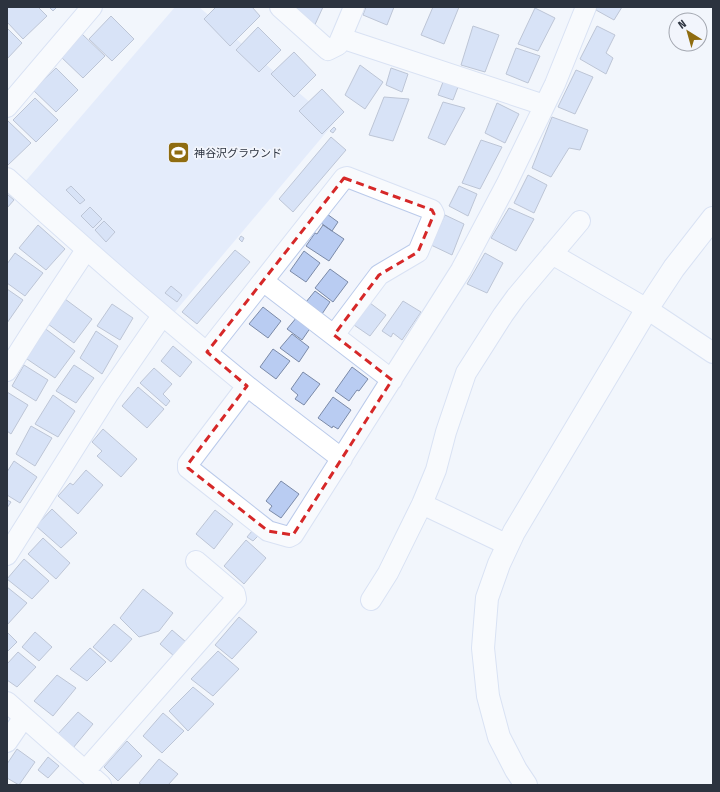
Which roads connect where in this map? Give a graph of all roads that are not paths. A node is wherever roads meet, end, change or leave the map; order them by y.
1 (92, 7) edge
2 (280, 7) edge
3 (354, 7) edge
4 (586, 7) edge
5 (341, 38) junction
6 (544, 105) junction
7 (7, 107) edge
8 (7, 178) edge
9 (713, 218) edge
10 (580, 221) dead end
11 (86, 250) junction
12 (552, 254) junction
13 (263, 281) junction
14 (647, 309) junction
15 (162, 316) junction
16 (334, 335) junction
17 (207, 352) junction
18 (713, 353) edge
19 (7, 371) edge
20 (392, 380) junction
21 (247, 386) junction
22 (342, 459) junction
23 (422, 504) junction
24 (508, 545) junction
25 (7, 555) edge
26 (196, 561) dead end
27 (371, 600) dead end
28 (7, 702) edge
29 (24, 717) junction
30 (7, 742) edge
31 (85, 771) junction
32 (101, 785) edge
33 (526, 785) edge

1 - 7 street
2 - 5 street
3 - 5 street
4 - 6 street
5 - 6 street
6 - 20 street
8 - 11 street
9 - 14 street
10 - 12 street
11 - 15 street
11 - 19 street
12 - 14 street
12 - 23 street
13 - 16 street
13 - 16 street
13 - 17 street
14 - 18 street
14 - 24 street
15 - 17 street
15 - 25 street
16 - 20 street
17 - 21 street
20 - 22 street
21 - 22 street
21 - 22 street
23 - 24 street
23 - 27 street
24 - 33 street
26 - 31 street
28 - 29 street
29 - 30 street
29 - 31 street
31 - 32 street

